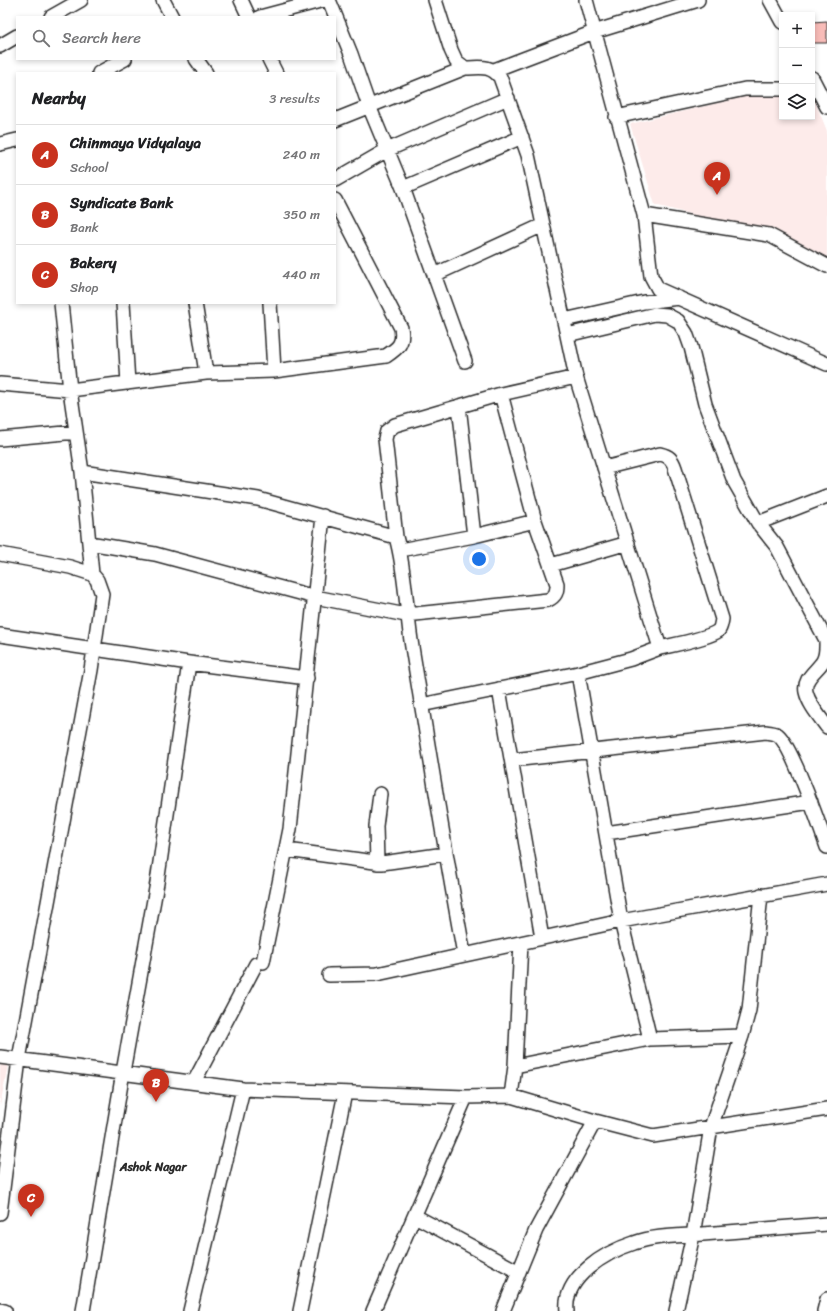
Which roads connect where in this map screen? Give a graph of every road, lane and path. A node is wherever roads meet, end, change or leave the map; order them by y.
1 (81, 0) edge
2 (164, 0) edge
3 (240, 0) edge
4 (324, 0) edge
5 (329, 0) edge
6 (435, 0) edge
7 (586, 0) edge
8 (698, 0) edge
9 (770, 0) edge
10 (53, 16) edge
11 (172, 16) edge
12 (249, 16) edge
13 (264, 16) edge
14 (336, 16) edge
15 (779, 16) edge
16 (336, 17) edge
17 (594, 32) junction
18 (16, 37) edge
19 (0, 46) edge
20 (123, 60) edge
21 (197, 60) edge
22 (270, 60) edge
23 (465, 68) junction
24 (494, 70) junction
25 (101, 72) edge
26 (205, 72) edge
27 (276, 72) edge
28 (815, 84) edge
29 (779, 89) edge
30 (820, 95) edge
31 (508, 98) junction
32 (369, 106) junction
33 (827, 107) edge
34 (616, 117) junction
35 (336, 120) edge
36 (522, 137) junction
37 (16, 140) edge
38 (0, 144) edge
39 (387, 150) junction
40 (336, 179) edge
41 (403, 188) junction
42 (336, 202) edge
43 (644, 215) junction
44 (543, 225) junction
45 (827, 266) edge
46 (434, 275) junction
47 (679, 298) junction
48 (61, 304) edge
49 (123, 304) edge
50 (195, 304) edge
51 (270, 304) edge
52 (564, 320) junction
53 (567, 335) junction
54 (465, 361) dead end
55 (827, 364) edge
56 (274, 371) junction
57 (206, 373) junction
58 (576, 377) junction
59 (128, 383) junction
60 (0, 384) edge
61 (70, 394) junction
62 (502, 394) junction
63 (459, 406) junction
64 (76, 428) junction
65 (0, 439) edge
66 (604, 468) junction
67 (82, 472) junction
68 (827, 496) edge
69 (323, 516) junction
70 (535, 521) junction
71 (758, 523) junction
72 (474, 536) junction
73 (396, 537) junction
74 (89, 543) junction
75 (628, 543) junction
76 (400, 550) junction
77 (0, 554) edge
78 (551, 565) junction
79 (92, 574) junction
80 (315, 597) junction
81 (406, 615) junction
82 (0, 636) edge
83 (660, 648) junction
84 (94, 650) junction
85 (189, 663) junction
86 (578, 673) junction
87 (307, 678) junction
88 (499, 689) junction
89 (421, 705) junction
90 (827, 727) edge
91 (591, 752) junction
92 (512, 760) junction
93 (380, 794) dead end
94 (811, 802) junction
95 (606, 833) junction
96 (827, 847) edge
97 (287, 850) junction
98 (445, 854) junction
99 (377, 862) junction
100 (827, 884) edge
101 (761, 895) junction
102 (621, 921) junction
103 (542, 938) junction
104 (521, 943) junction
105 (464, 954) junction
106 (329, 975) dead end
107 (742, 1036) junction
108 (650, 1039) junction
109 (0, 1057) edge
110 (19, 1059) junction
111 (515, 1066) junction
112 (123, 1072) junction
113 (194, 1082) junction
114 (243, 1089) junction
115 (345, 1093) junction
116 (511, 1096) junction
117 (466, 1097) junction
118 (827, 1109) edge
119 (595, 1121) junction
120 (711, 1127) junction
121 (0, 1213) edge
122 (415, 1216) junction
123 (827, 1224) edge
124 (693, 1235) junction
125 (519, 1272) junction
126 (827, 1299) edge
127 (0, 1310) edge
128 (505, 1310) edge
129 (5, 1311) edge
130 (83, 1311) edge
131 (190, 1311) edge
132 (300, 1311) edge
133 (373, 1311) edge
134 (567, 1311) edge
135 (676, 1311) edge
136 (824, 1311) edge

1 - 10 street
2 - 11 street
3 - 12 street
4 - 13 street
5 - 14 street
6 - 23 street
7 - 17 street
8 - 17 street
9 - 15 street
16 - 32 street
17 - 24 street
17 - 34 street
18 - 19 street
20 - 25 street
21 - 26 street
22 - 27 street
23 - 24 street
23 - 32 street
24 - 31 street
28 - 30 street
29 - 34 street
30 - 33 street
31 - 36 street
31 - 39 street
32 - 35 street
32 - 39 street
34 - 43 street
36 - 41 street
36 - 44 street
37 - 38 street
39 - 40 street
39 - 41 street
41 - 46 street
42 - 56 street
43 - 45 street
43 - 47 street
44 - 46 street
44 - 52 street
46 - 54 street
47 - 52 street
47 - 55 street
48 - 61 street
49 - 59 street
50 - 57 street
51 - 56 street
52 - 53 street
53 - 58 street
53 - 71 street
56 - 57 street
57 - 59 street
58 - 62 street
58 - 66 street
59 - 61 street
60 - 61 street
61 - 64 street
62 - 63 street
62 - 70 street
63 - 72 street
63 - 73 street
64 - 65 street
64 - 67 street
66 - 75 street
66 - 83 street
67 - 69 street
67 - 74 street
68 - 71 street
69 - 73 street
69 - 80 street
70 - 72 street
70 - 78 street
71 - 90 street
72 - 76 street
73 - 76 street
74 - 79 street
74 - 80 street
75 - 78 street
75 - 83 street
76 - 81 street
77 - 79 street
78 - 81 street
79 - 84 street
80 - 81 street
80 - 87 street
81 - 89 street
82 - 84 street
83 - 86 street
84 - 85 street
84 - 110 street
85 - 87 street
85 - 112 street
86 - 88 street
86 - 91 street
87 - 97 street
88 - 89 street
88 - 92 street
89 - 98 street
91 - 92 street
91 - 94 street
91 - 95 street
92 - 103 street
93 - 99 street
94 - 95 street
94 - 96 street
95 - 102 street
97 - 99 street
97 - 113 street
98 - 99 street
98 - 105 street
100 - 101 street
101 - 102 street
101 - 107 street
102 - 103 street
102 - 108 street
103 - 104 street
104 - 105 street
104 - 111 street
105 - 106 street
107 - 108 street
107 - 120 street
108 - 111 street
109 - 110 street
110 - 112 street
110 - 121 street
111 - 116 street
112 - 113 street
112 - 130 street
113 - 114 street
114 - 115 street
114 - 131 street
115 - 117 street
115 - 132 street
116 - 117 street
116 - 119 street
117 - 122 street
118 - 120 street
119 - 120 street
119 - 125 street
120 - 124 street
122 - 125 street
122 - 133 street
123 - 124 street
124 - 134 street
124 - 135 street
125 - 128 street
126 - 136 street
127 - 129 street

